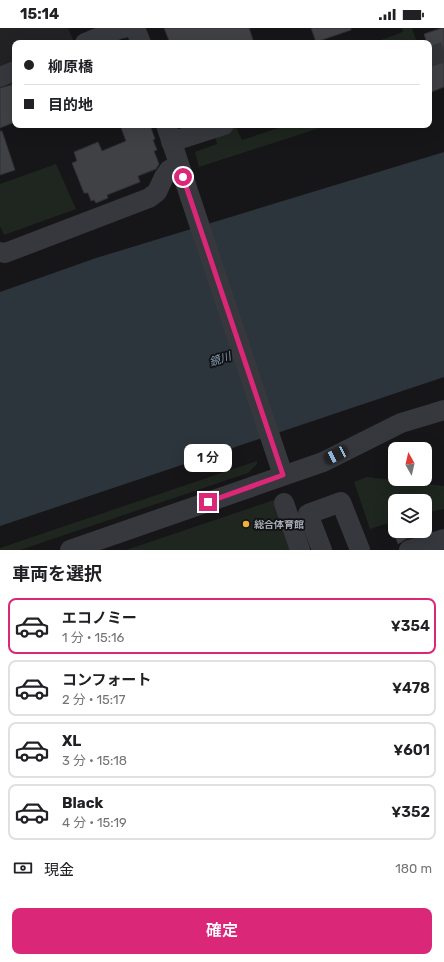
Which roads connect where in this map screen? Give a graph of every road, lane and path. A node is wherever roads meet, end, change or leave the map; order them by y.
1 (125, 28) edge
2 (135, 28) edge
3 (92, 40) edge
4 (140, 40) edge
5 (12, 72) edge
6 (0, 77) edge
7 (205, 128) edge
8 (168, 134) edge
9 (179, 165) junction
10 (0, 252) edge
11 (444, 410) edge
12 (283, 475) junction
13 (284, 503) dead end
14 (444, 539) edge
15 (70, 550) edge
16 (300, 550) edge
17 (322, 550) edge
18 (360, 550) edge
19 (409, 550) edge

1 - 3 street
2 - 4 street
5 - 6 street
7 - 8 street
8 - 9 street
9 - 10 street
9 - 12 street
11 - 12 street
12 - 15 street
13 - 16 street
14 - 19 street
17 - 18 street

